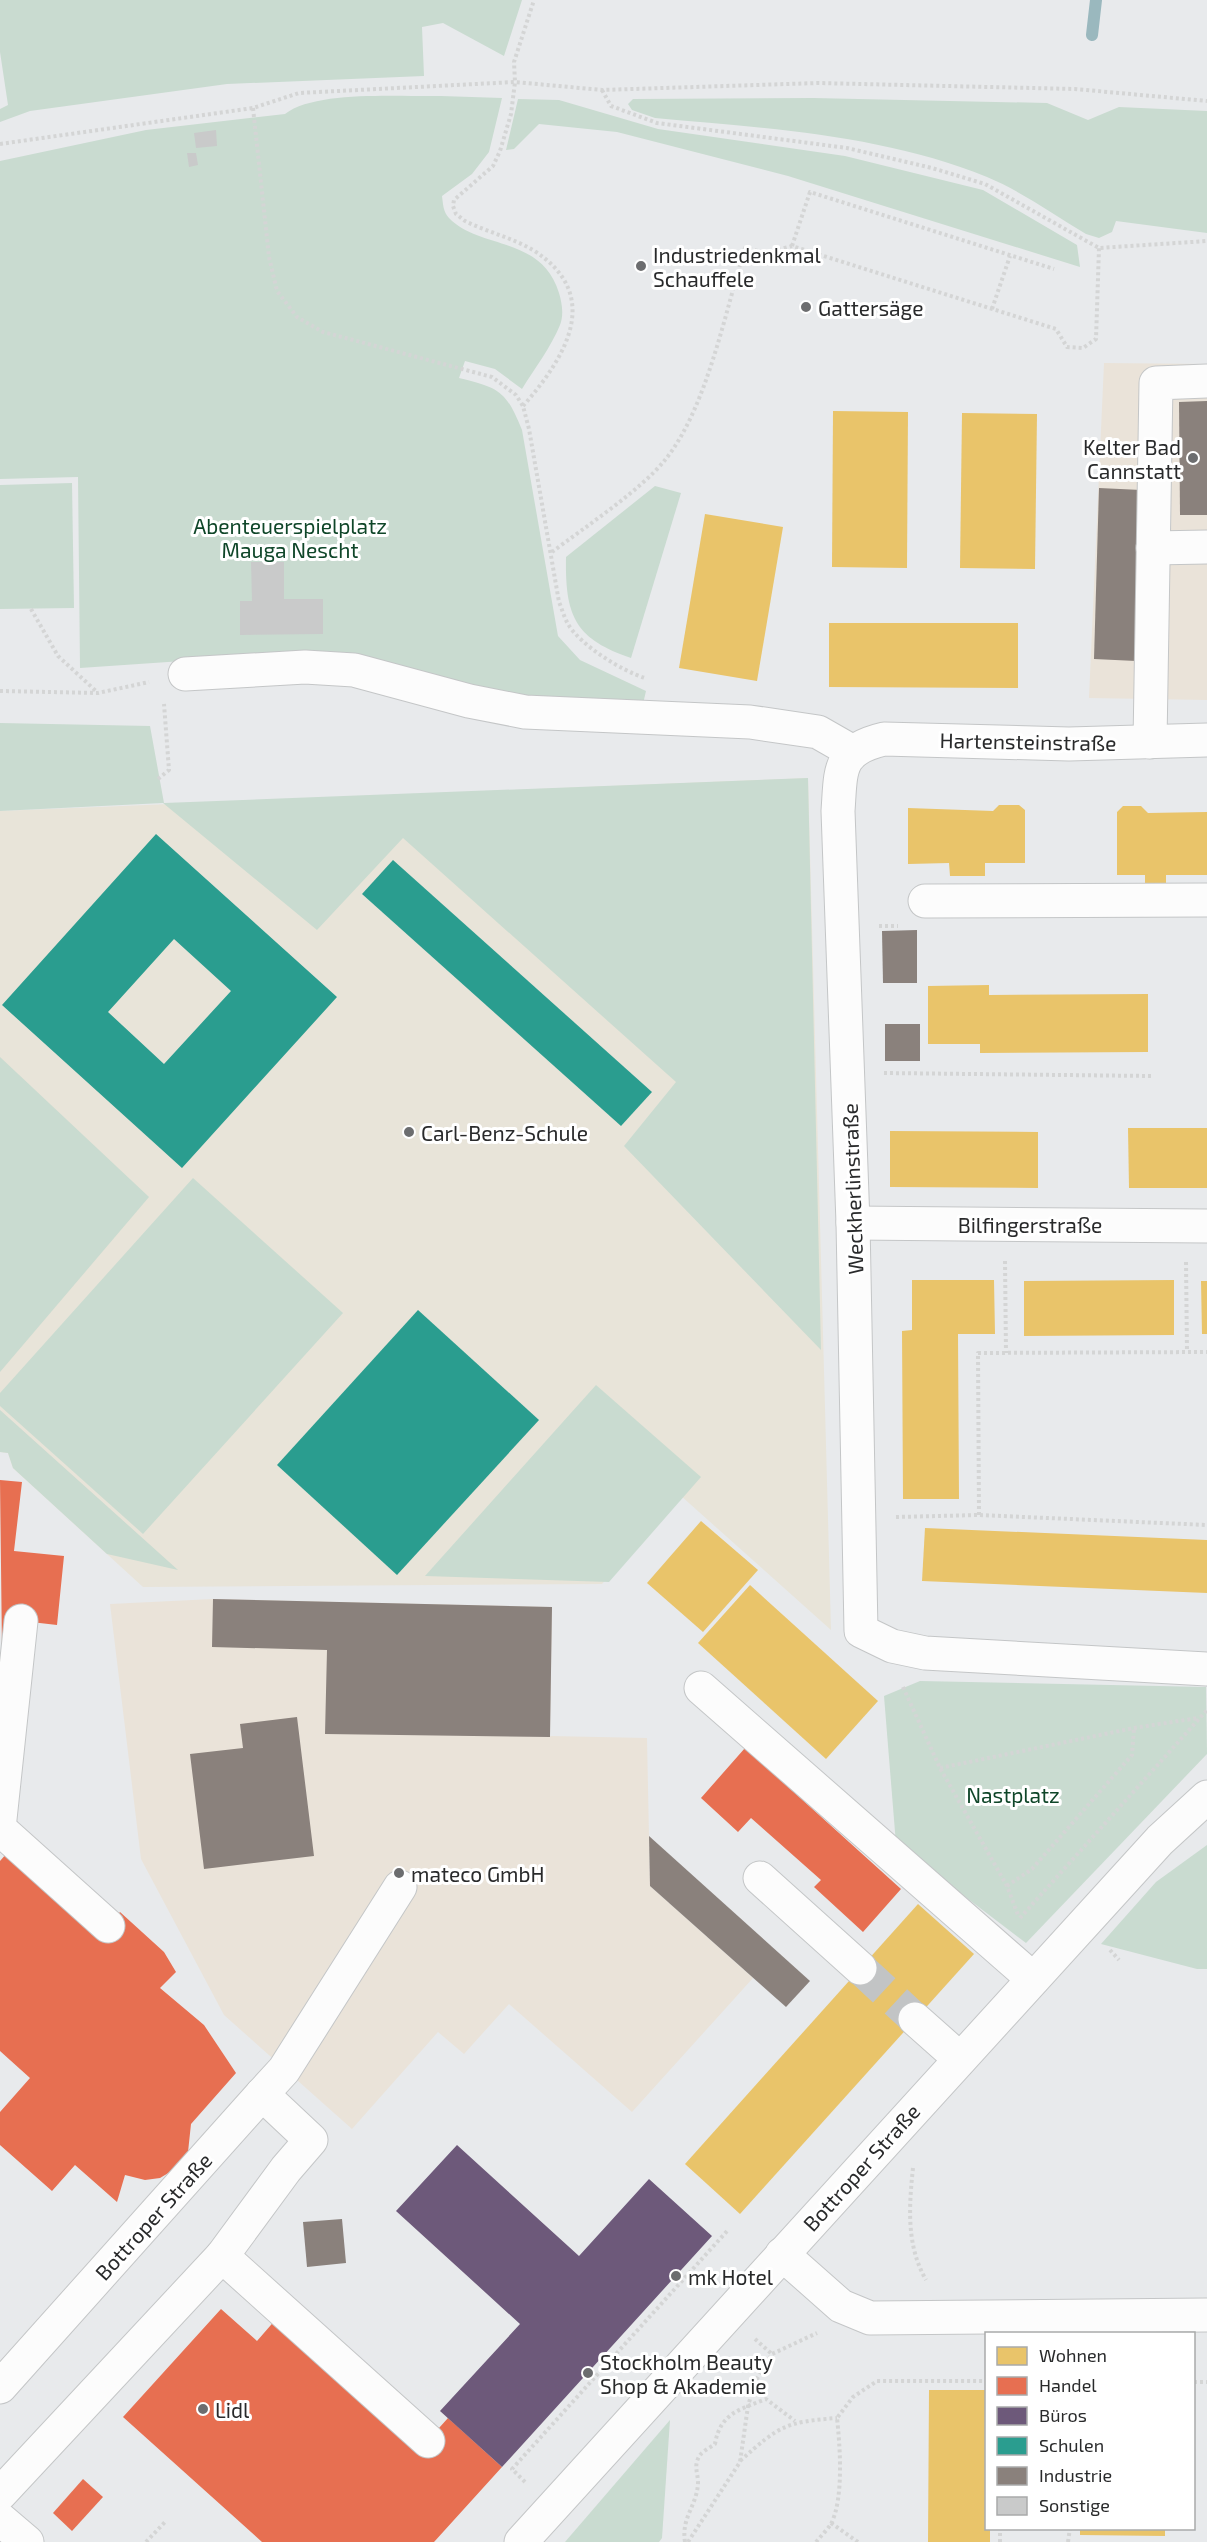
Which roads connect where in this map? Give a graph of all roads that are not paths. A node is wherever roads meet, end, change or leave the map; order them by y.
1 (1207, 381) edge
2 (1207, 547) edge
3 (1153, 548) junction
4 (174, 676) road end
5 (1150, 741) junction
6 (1207, 741) edge
7 (853, 752) junction
8 (1207, 900) edge
9 (925, 901) road end
10 (853, 1223) junction
11 (1196, 1226) edge
12 (21, 1621) dead end
13 (1207, 1669) edge
14 (701, 1688) dead end
15 (1207, 1797) edge
16 (0, 1819) edge
17 (0, 1829) edge
18 (760, 1878) dead end
19 (400, 1887) dead end
20 (108, 1926) dead end
21 (860, 1968) tunnel mouth
22 (1033, 1980) junction
23 (915, 2019) tunnel mouth
24 (960, 2059) junction
25 (262, 2094) junction
26 (782, 2254) junction
27 (222, 2256) junction
28 (1207, 2315) edge
29 (0, 2387) edge
30 (428, 2440) dead end
31 (0, 2494) edge
32 (0, 2519) edge
33 (27, 2542) edge
34 (521, 2542) edge

1 - 3 street
2 - 3 street
3 - 5 street
4 - 7 street
5 - 6 street, Hartensteinstraße
5 - 7 street, Hartensteinstraße
7 - 10 street, Weckherlinstraße
8 - 9 street
10 - 11 street, Bilfingerstraße
10 - 13 street, Weckherlinstraße
12 - 16 street
14 - 22 street
15 - 22 street, Bottroper Straße
17 - 20 street
18 - 21 street
19 - 25 street, Bottroper Straße
22 - 24 street, Bottroper Straße
23 - 24 street
24 - 26 street, Bottroper Straße
25 - 27 street
25 - 29 street, Bottroper Straße
26 - 28 street
26 - 34 street, Bottroper Straße
27 - 30 street
27 - 31 street
32 - 33 street

